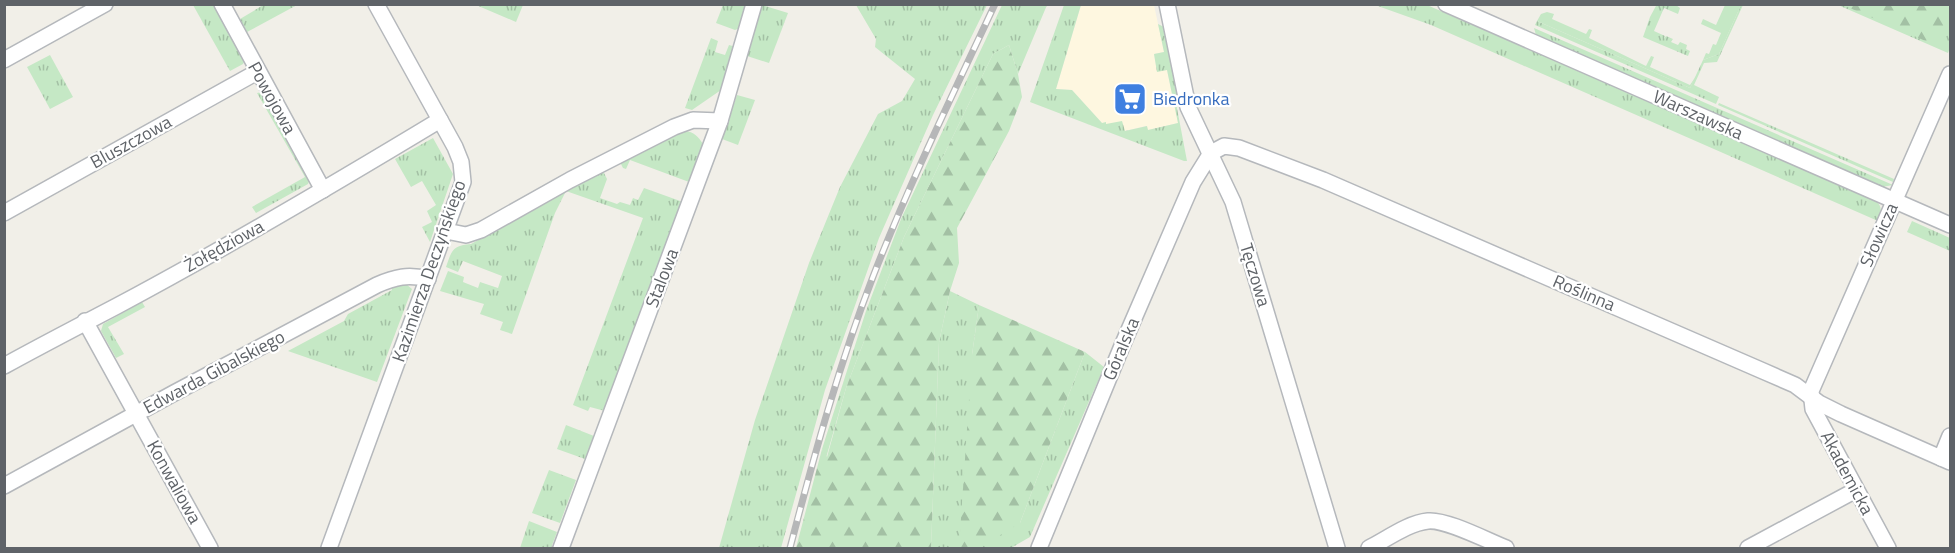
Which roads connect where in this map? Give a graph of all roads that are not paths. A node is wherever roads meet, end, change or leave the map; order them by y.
1 (105, 4) edge
2 (222, 4) edge
3 (376, 4) edge
4 (754, 4) edge
5 (1167, 4) edge
6 (1446, 4) edge
7 (4, 60) edge
8 (257, 72) junction
9 (1950, 74) edge
10 (440, 120) junction
11 (720, 121) junction
12 (1211, 153) junction
13 (323, 190) junction
14 (1894, 200) junction
15 (4, 213) edge
16 (1950, 225) edge
17 (446, 231) junction
18 (428, 279) junction
19 (85, 321) junction
20 (4, 366) edge
21 (1810, 396) junction
22 (137, 413) junction
23 (1950, 436) edge
24 (1946, 460) edge
25 (4, 486) edge
26 (1856, 490) junction
27 (210, 549) edge
28 (329, 549) edge
29 (561, 549) edge
30 (1039, 549) edge
31 (1337, 549) edge
32 (1369, 549) edge
33 (1506, 549) edge
34 (1748, 549) edge
35 (1888, 549) edge

1 - 7 street
2 - 8 street, Powojowa
3 - 10 street, Kazimierza Deczyńskiego
4 - 11 street, Stalowa
5 - 12 street, Tęczowa
6 - 14 street, Warszawska
8 - 13 street, Powojowa
8 - 15 street, Bluszczowa
9 - 14 street, Słowicza
10 - 13 street, Żołędziowa
10 - 17 street, Kazimierza Deczyńskiego
11 - 17 street
11 - 29 street, Stalowa
12 - 21 street, Roślinna
12 - 30 street, Góralska
12 - 31 street, Tęczowa
13 - 19 street, Żołędziowa
14 - 16 street, Warszawska
14 - 21 street, Słowicza
17 - 18 street, Kazimierza Deczyńskiego
18 - 22 street, Edwarda Gibalskiego
18 - 28 street, Kazimierza Deczyńskiego
19 - 20 street, Żołędziowa
19 - 22 street, Konwaliowa
21 - 24 street, Roślinna
21 - 26 street, Akademicka
22 - 25 street, Edwarda Gibalskiego
22 - 27 street, Konwaliowa
23 - 24 street
26 - 34 street
26 - 35 street, Akademicka
32 - 33 street

